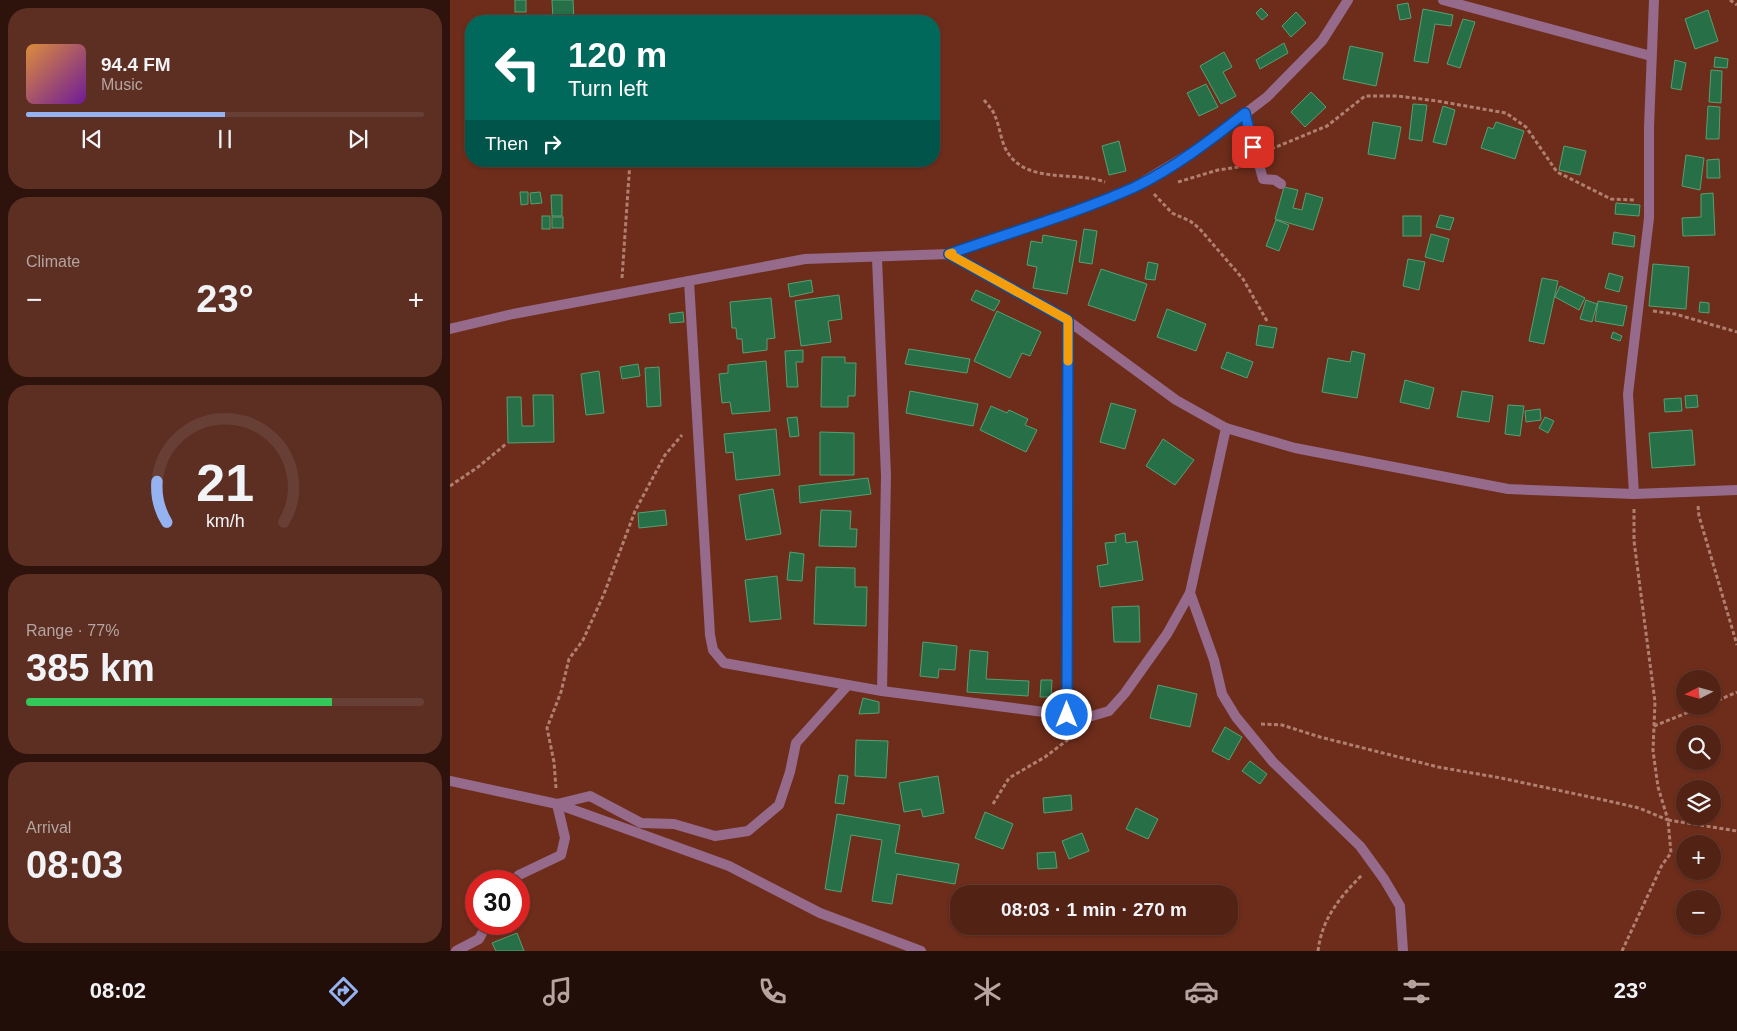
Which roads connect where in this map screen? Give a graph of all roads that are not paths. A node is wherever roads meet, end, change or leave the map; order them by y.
1 (1348, 0) edge
2 (1443, 0) edge
3 (1654, 0) edge
4 (1651, 56) junction
5 (1245, 113) junction
6 (1280, 184) dead end
7 (949, 254) junction
8 (877, 258) junction
9 (689, 281) junction
10 (1068, 320) junction
11 (450, 329) edge
12 (1226, 428) junction
13 (1737, 490) edge
14 (1634, 494) junction
15 (1190, 593) junction
16 (848, 685) junction
17 (882, 691) junction
18 (1067, 715) junction
19 (450, 782) edge
20 (557, 804) junction
21 (530, 870) edge
22 (481, 935) edge
23 (456, 951) edge
24 (920, 951) edge
25 (1403, 951) edge

1 - 5 street
2 - 4 street
3 - 4 street
4 - 14 street
5 - 6 street
5 - 7 street
7 - 8 street
7 - 10 street
8 - 9 street
8 - 17 street
9 - 11 street
9 - 16 street
10 - 12 street
10 - 18 street
12 - 14 street
12 - 15 street
13 - 14 street
15 - 18 street
15 - 25 street
16 - 17 street
16 - 20 street
17 - 18 street
19 - 20 street
20 - 21 street
20 - 24 street
22 - 23 street

